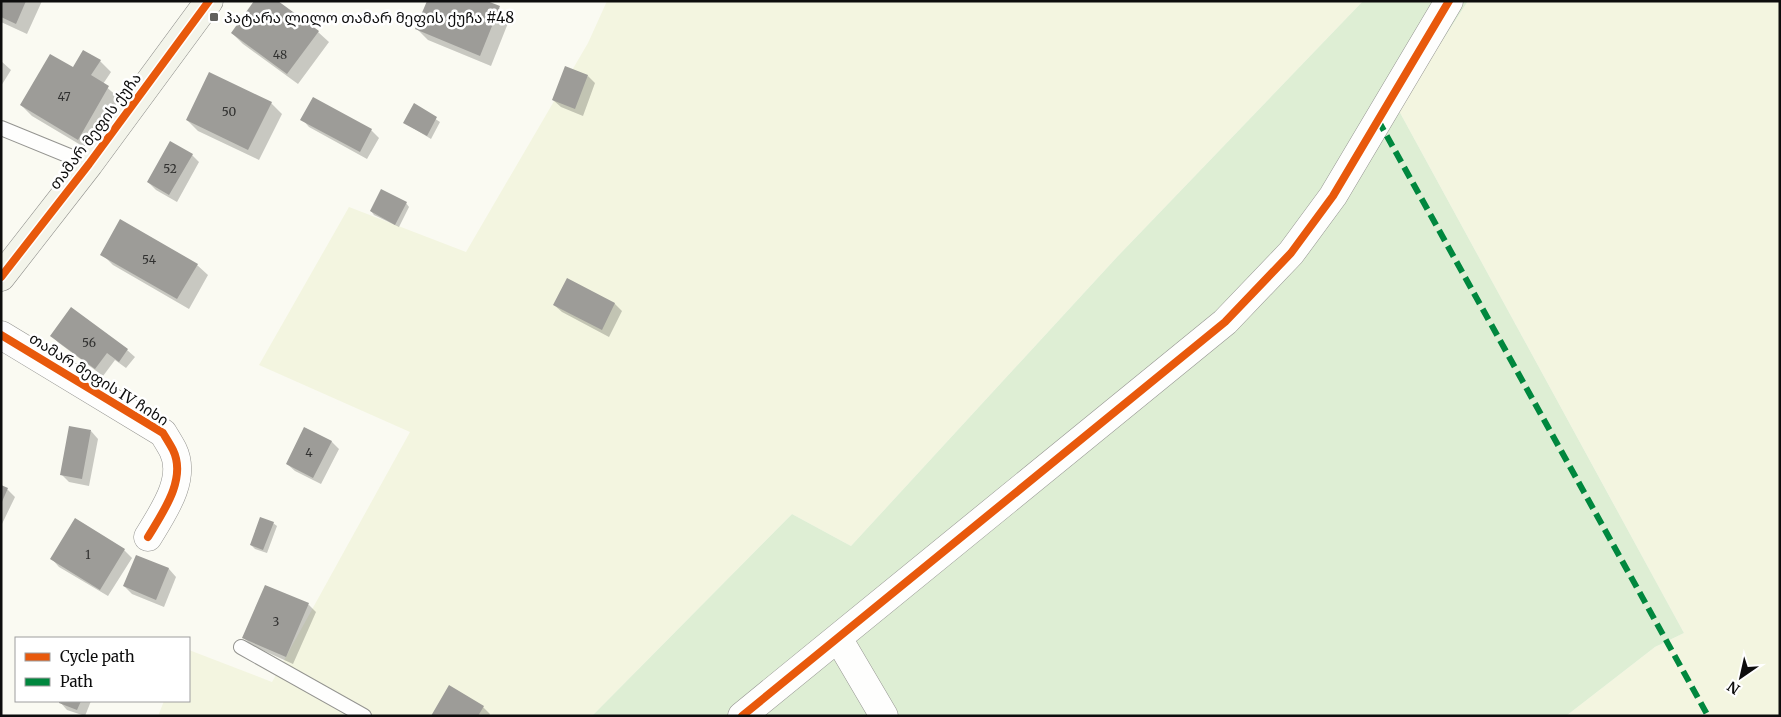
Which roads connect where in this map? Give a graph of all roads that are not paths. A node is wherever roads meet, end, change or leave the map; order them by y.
1 (209, 1) edge
2 (1449, 1) edge
3 (1, 128) edge
4 (89, 164) junction
5 (1, 277) edge
6 (1, 335) edge
7 (148, 537) dead end
8 (838, 638) junction
9 (241, 648) dead end
10 (364, 716) edge
11 (742, 716) edge
12 (884, 716) edge

1 - 4 street, თამარ მეფის ქუჩა
2 - 8 street
3 - 4 lane
4 - 5 street, თამარ მეფის ქუჩა
6 - 7 street, თამარ მეფის IV ჩიხი
8 - 11 street
8 - 12 street
9 - 10 lane

